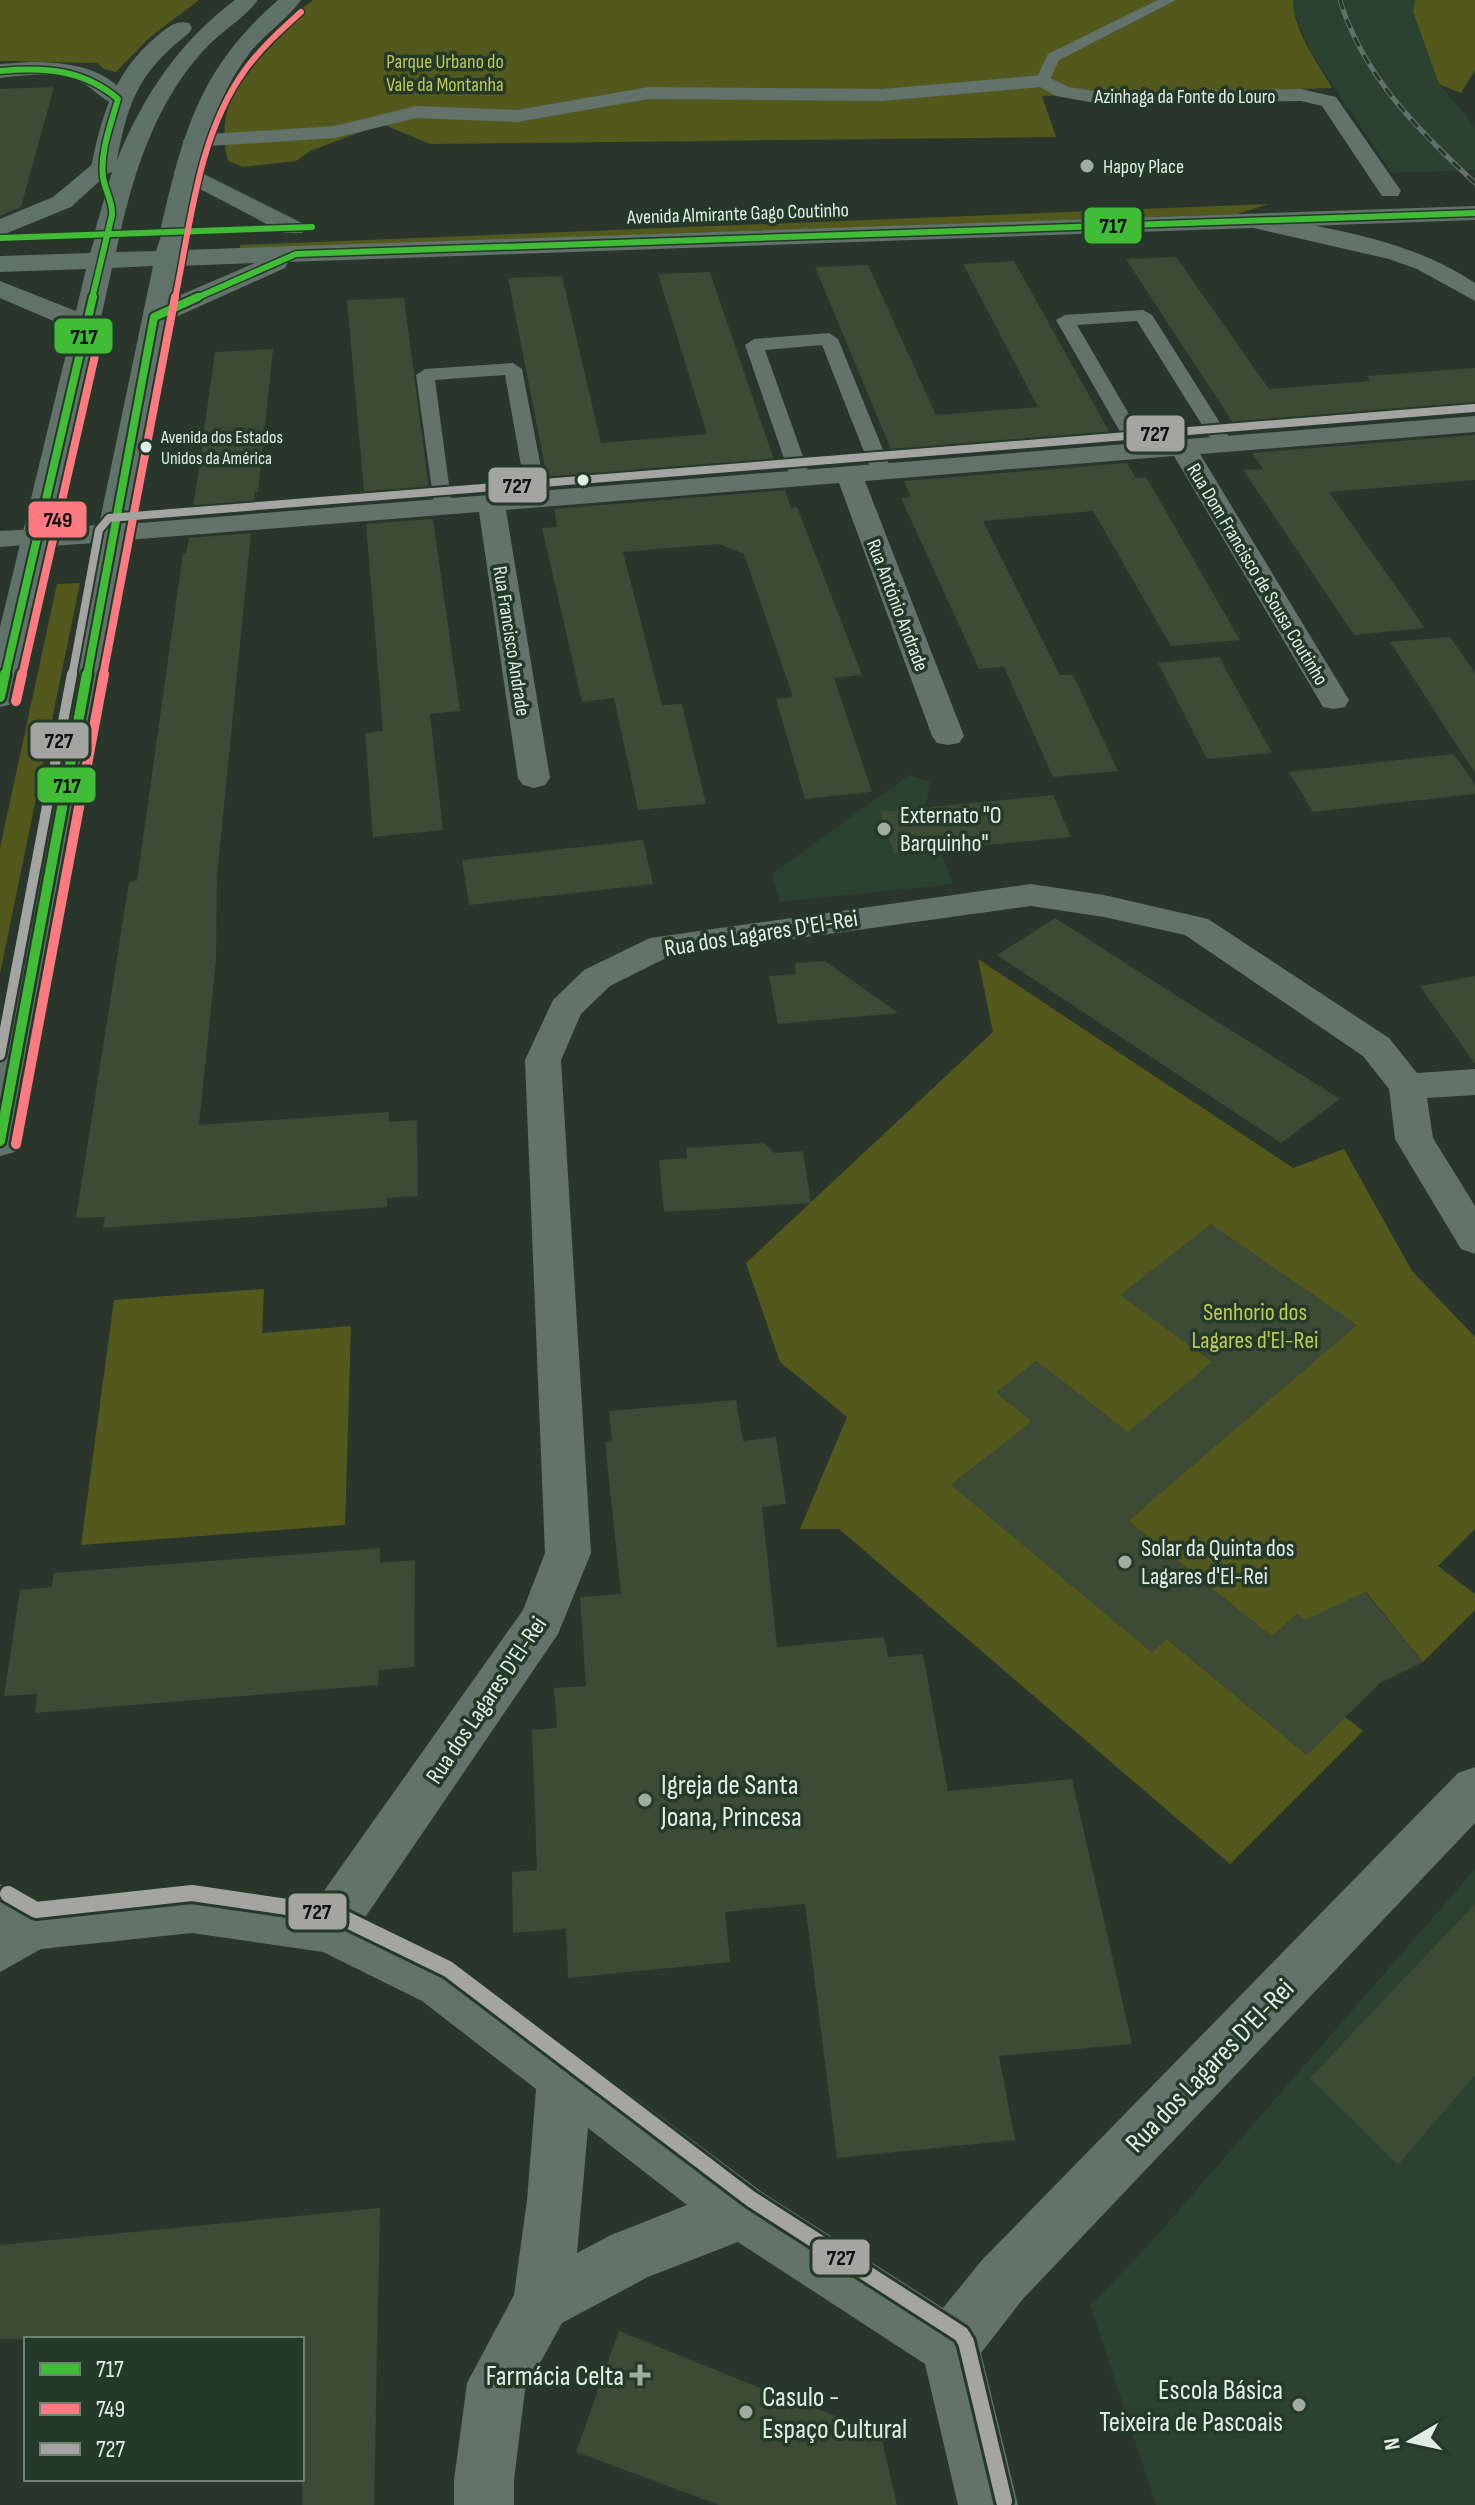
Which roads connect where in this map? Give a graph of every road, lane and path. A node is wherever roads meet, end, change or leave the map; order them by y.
1 (218, 0) edge
2 (248, 0) edge
3 (291, 0) edge
4 (1169, 0) edge
5 (0, 71) edge
6 (1043, 81) junction
7 (118, 99) junction
8 (193, 141) junction
9 (103, 167) junction
10 (186, 172) junction
11 (1421, 190) dead end
12 (1390, 191) junction
13 (1358, 192) dead end
14 (1474, 198) edge
15 (113, 204) junction
16 (1383, 216) junction
17 (1253, 221) junction
18 (338, 227) dead end
19 (0, 228) edge
20 (173, 232) junction
21 (107, 234) junction
22 (0, 238) edge
23 (294, 241) junction
24 (167, 258) junction
25 (101, 261) junction
26 (0, 264) edge
27 (0, 289) edge
28 (1475, 294) edge
29 (154, 317) junction
30 (86, 325) junction
31 (1475, 424) edge
32 (1224, 445) junction
33 (1183, 448) junction
34 (1141, 452) junction
35 (882, 472) junction
36 (849, 475) junction
37 (801, 479) junction
38 (537, 499) junction
39 (491, 503) junction
40 (442, 507) junction
41 (115, 533) junction
42 (38, 537) junction
43 (0, 539) edge
44 (0, 697) edge
45 (1334, 700) dead end
46 (948, 736) dead end
47 (534, 778) dead end
48 (1475, 1082) edge
49 (1407, 1086) junction
50 (0, 1141) edge
51 (1475, 1239) edge
52 (1475, 1789) edge
53 (11, 1927) edge
54 (328, 1928) junction
55 (564, 2079) junction
56 (742, 2212) junction
57 (542, 2303) junction
58 (950, 2346) junction
59 (484, 2505) edge
60 (988, 2505) edge

1 - 7 highway
2 - 15 highway
3 - 8 highway
4 - 6 street
5 - 7 main road
6 - 8 street
6 - 12 street, Azinhaga da Fonte do Louro
7 - 9 highway
8 - 10 highway
9 - 15 highway
9 - 19 main road
10 - 20 highway
10 - 23 main road
11 - 12 main road
12 - 13 main road
12 - 16 main road
14 - 16 main road, Avenida Almirante Gago Coutinho
15 - 21 highway
16 - 17 main road, Avenida Almirante Gago Coutinho
17 - 23 main road, Avenida Almirante Gago Coutinho
17 - 28 street
18 - 23 main road, Avenida Almirante Gago Coutinho
20 - 21 main road, Avenida Almirante Gago Coutinho
20 - 23 main road, Avenida Almirante Gago Coutinho
20 - 24 main road
21 - 22 main road, Avenida Almirante Gago Coutinho
21 - 25 main road
23 - 24 main road, Avenida Almirante Gago Coutinho
23 - 29 main road
24 - 25 main road, Avenida Almirante Gago Coutinho
24 - 29 main road
25 - 26 main road, Avenida Almirante Gago Coutinho
25 - 30 main road
27 - 30 main road
29 - 41 main road
30 - 42 main road
31 - 32 street
32 - 33 street
32 - 34 street
33 - 34 street
33 - 45 street, Rua Dom Francisco de Sousa Coutinho
34 - 35 street
35 - 36 street
35 - 37 street
36 - 37 street
36 - 46 street, Rua António Andrade
37 - 38 street
38 - 39 street
38 - 40 street
39 - 40 street
39 - 47 street, Rua Francisco Andrade
40 - 41 street
41 - 42 main road
41 - 50 main road
42 - 43 street
42 - 44 main road
48 - 49 street
49 - 51 street
49 - 54 street, Rua dos Lagares D'El-Rei
52 - 58 street, Rua dos Lagares D'El-Rei
53 - 54 street
54 - 55 street
55 - 56 street
55 - 57 street
56 - 57 street
56 - 58 street
57 - 59 street
58 - 60 street

